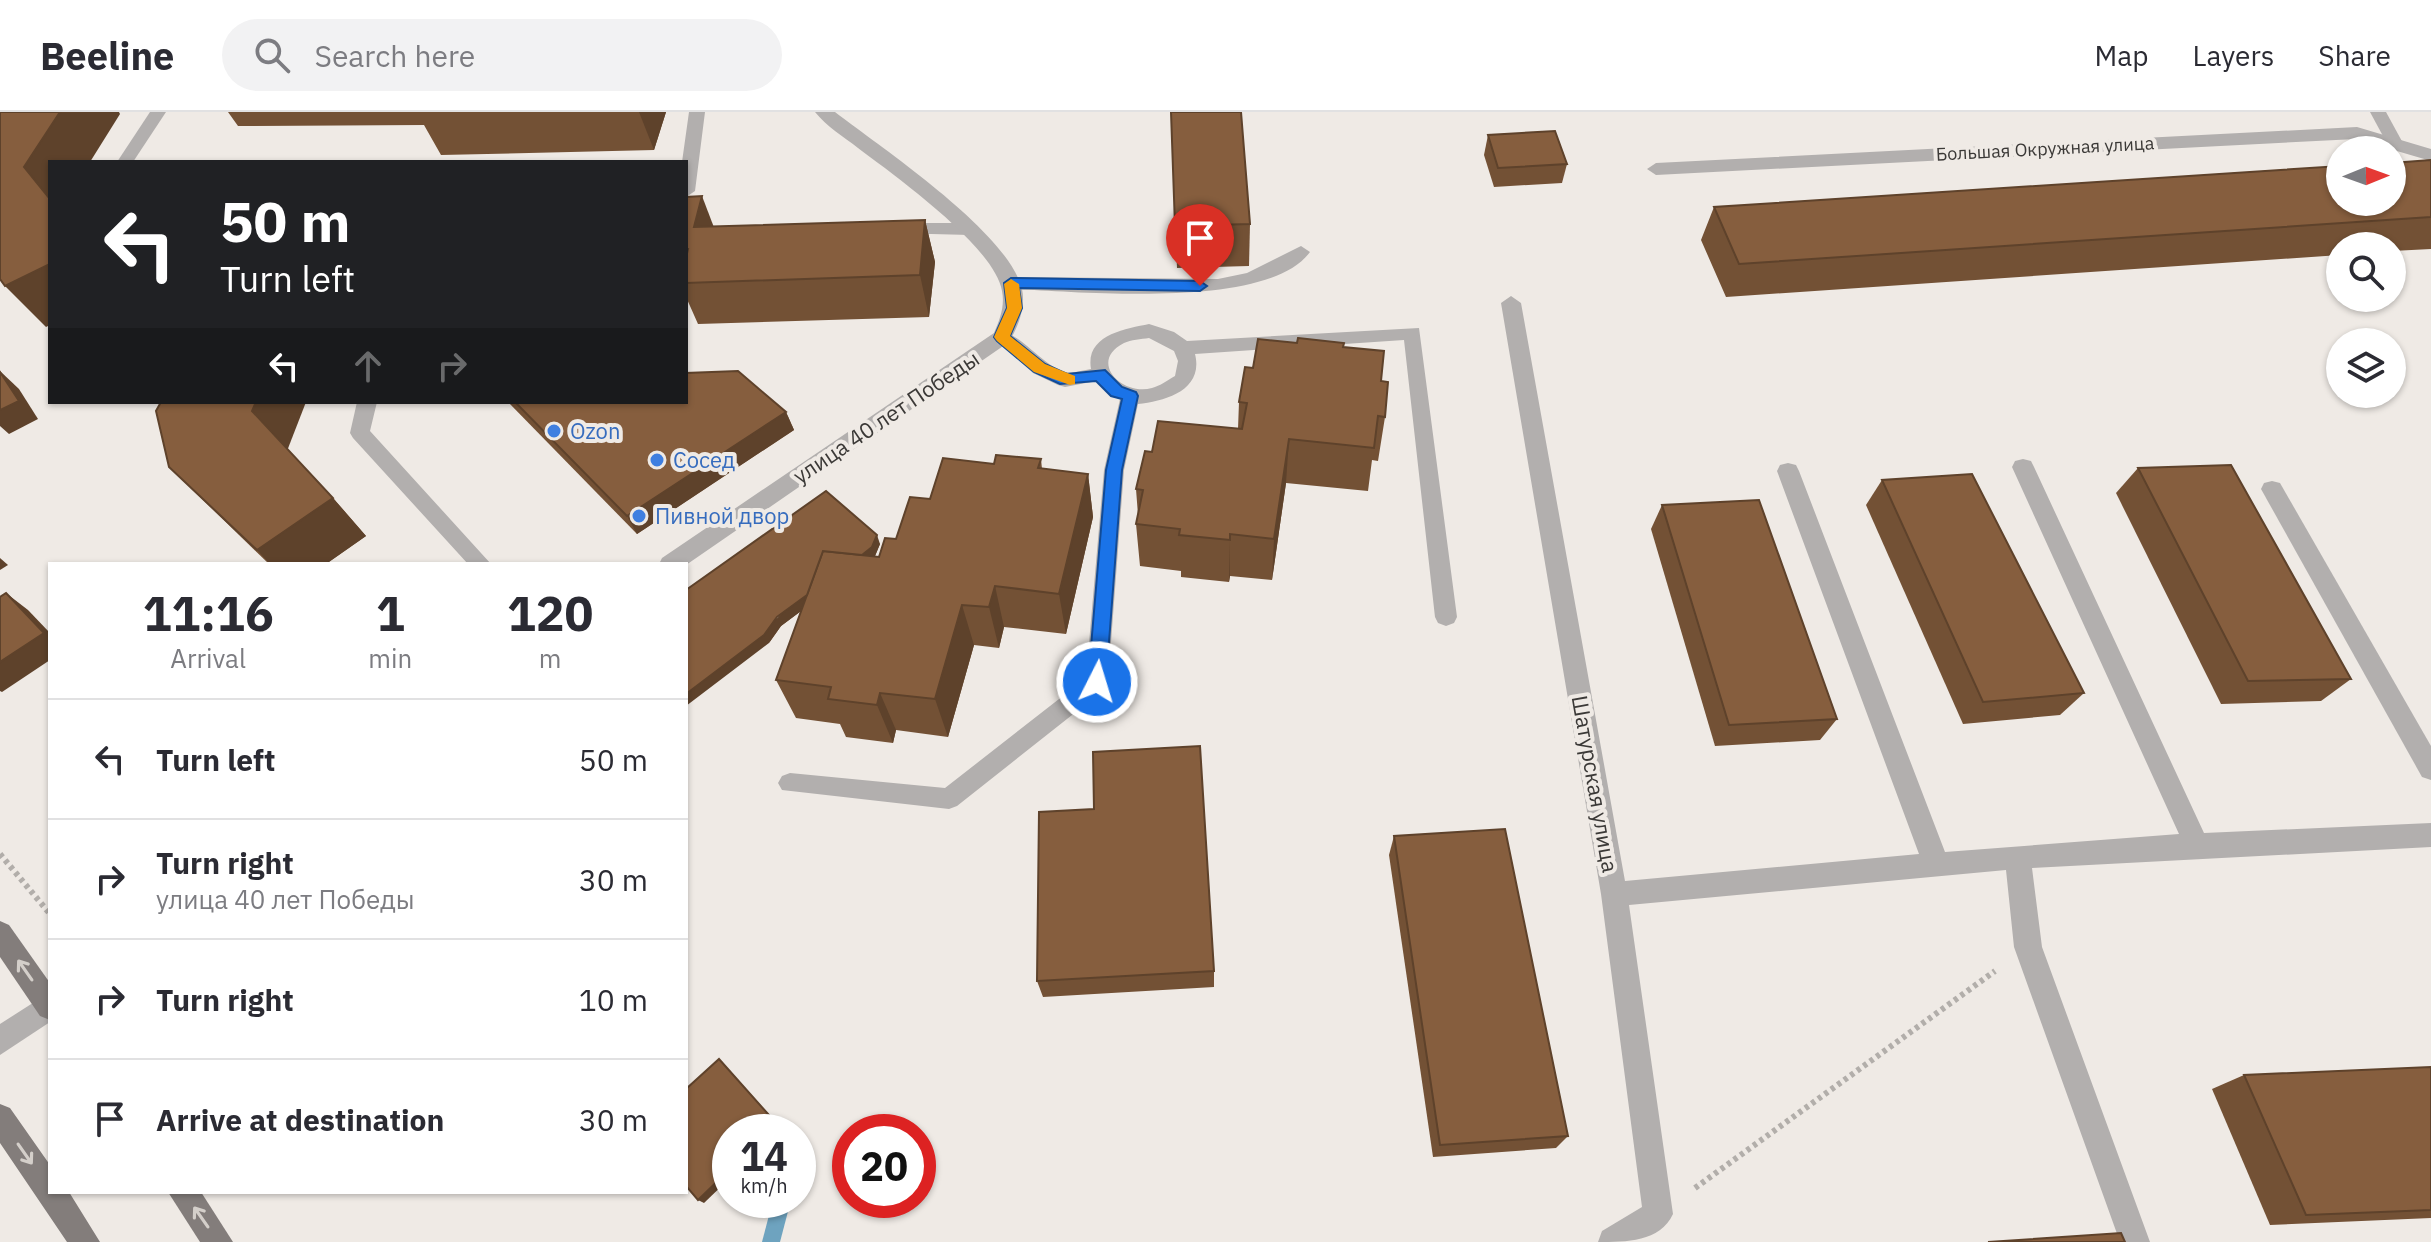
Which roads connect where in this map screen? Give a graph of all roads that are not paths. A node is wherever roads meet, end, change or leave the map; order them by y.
1 (158, 112) edge
2 (697, 112) edge
3 (824, 112) edge
4 (2378, 112) edge
5 (2367, 136) edge
6 (2391, 136) edge
7 (2406, 148) edge
8 (2431, 155) edge
9 (126, 160) edge
10 (1656, 169) dead end
11 (688, 177) edge
12 (875, 229) edge
13 (970, 229) junction
14 (1301, 252) dead end
15 (1011, 283) junction
16 (1511, 303) dead end
17 (1002, 337) junction
18 (1184, 348) junction
19 (1099, 374) junction
20 (1130, 396) junction
21 (367, 404) edge
22 (2023, 467) dead end
23 (1788, 471) dead end
24 (2272, 489) dead end
25 (479, 562) edge
26 (673, 562) edge
27 (1446, 617) dead end
28 (2431, 769) edge
29 (790, 783) dead end
30 (2431, 835) edge
31 (2197, 845) junction
32 (2018, 857) junction
33 (1937, 866) junction
34 (1614, 894) junction
35 (0, 934) edge
36 (48, 1003) edge
37 (48, 1007) edge
38 (0, 1041) edge
39 (0, 1118) edge
40 (48, 1187) edge
41 (53, 1194) edge
42 (184, 1194) edge
43 (85, 1242) edge
44 (218, 1242) edge
45 (1613, 1242) edge
46 (2135, 1242) edge

1 - 9 lane
2 - 11 lane
3 - 13 street
4 - 6 lane
5 - 10 street, Большая Окружная улица
7 - 8 street, Большая Окружная улица
12 - 13 lane
13 - 15 street
14 - 15 lane
15 - 17 street, улица 40 лет Победы
16 - 34 street, Шатурская улица
17 - 19 lane
17 - 26 street, улица 40 лет Победы
18 - 19 lane
18 - 20 lane
18 - 27 lane
19 - 20 lane
20 - 29 lane
21 - 25 lane
22 - 31 street
23 - 33 street
24 - 28 street
30 - 31 street
31 - 32 street
32 - 33 street
32 - 46 street
33 - 34 street
34 - 45 street, Шатурская улица
36 -> 35 main road
37 - 38 street
39 -> 40 main road
41 - 43 main road
44 -> 42 main road

